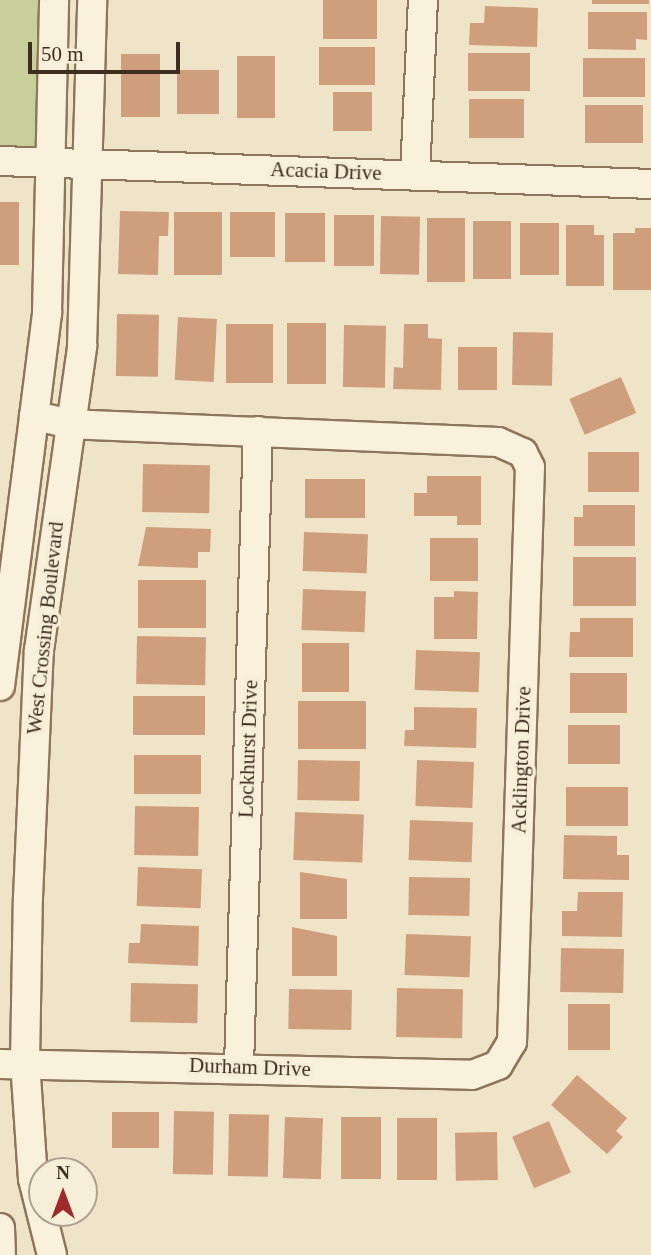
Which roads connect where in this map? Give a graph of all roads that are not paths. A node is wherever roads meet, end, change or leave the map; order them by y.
1 (54, 0) edge
2 (92, 0) edge
3 (423, 0) edge
4 (0, 161) edge
5 (50, 162) junction
6 (86, 163) junction
7 (415, 175) junction
8 (651, 184) edge
9 (34, 416) junction
10 (72, 424) junction
11 (258, 431) junction
12 (0, 686) edge
13 (13, 1063) edge
14 (498, 1065) joint
15 (239, 1066) junction
16 (0, 1228) edge
17 (1, 1255) edge
18 (52, 1255) edge

1 - 5 street, West Crossing Boulevard
2 - 6 street, West Crossing Boulevard
3 - 7 street
4 - 5 street, Acacia Drive
5 - 6 street, Acacia Drive
5 - 9 street, West Crossing Boulevard
6 - 7 street, Acacia Drive
6 - 10 street, West Crossing Boulevard
7 - 8 street, Acacia Drive
9 - 10 street
9 - 12 street, West Crossing Boulevard
10 - 11 street
10 - 13 street, West Crossing Boulevard
11 - 14 street, Acklington Drive
11 - 15 street, Lockhurst Drive
13 - 15 street, Durham Drive
13 - 18 street, West Crossing Boulevard
14 - 15 street, Durham Drive
16 - 17 street

